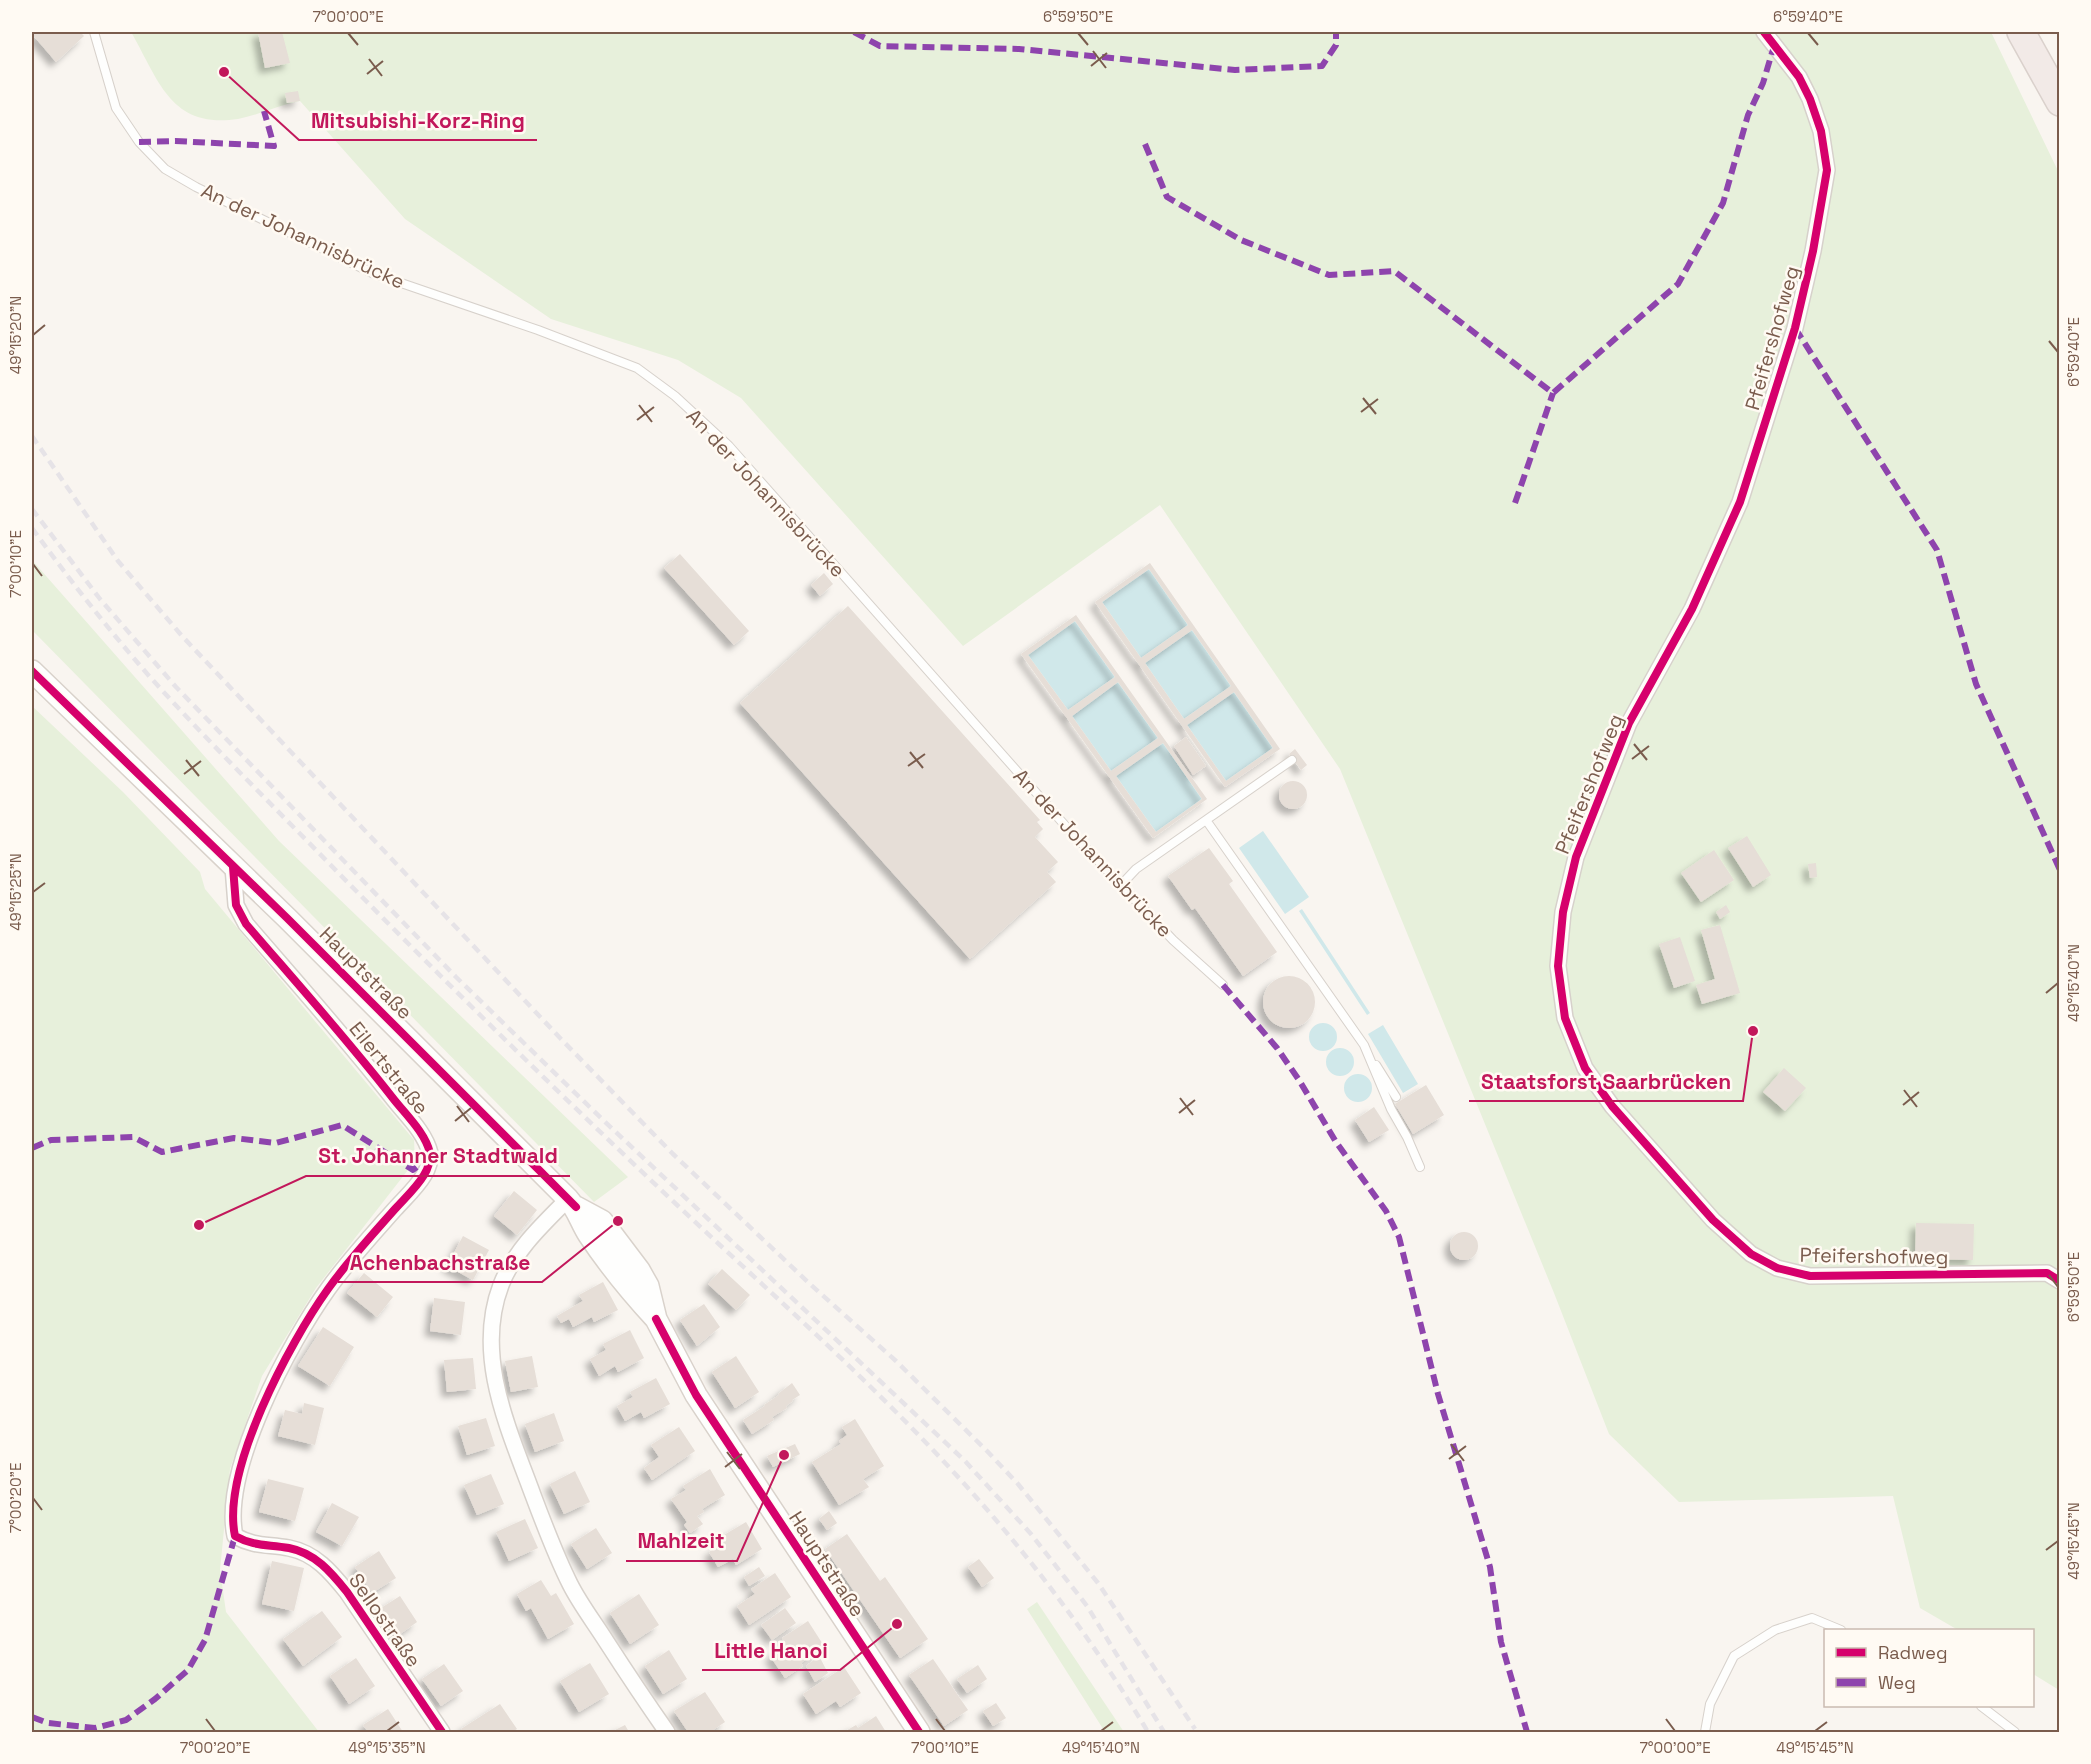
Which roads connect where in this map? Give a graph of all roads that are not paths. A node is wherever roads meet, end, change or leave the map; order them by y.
1 (94, 32) edge
2 (1764, 32) edge
3 (2021, 32) edge
4 (2035, 32) edge
5 (2060, 90) edge
6 (2060, 102) edge
7 (32, 671) edge
8 (1292, 760) dead end
9 (1206, 820) junction
10 (233, 867) junction
11 (1121, 885) junction
12 (1223, 985) dead end
13 (1364, 1046) junction
14 (1396, 1097) dead end
15 (1420, 1167) dead end
16 (572, 1203) junction
17 (2060, 1281) edge
18 (249, 1544) joint
19 (1839, 1629) edge
20 (1982, 1707) edge
21 (442, 1732) edge
22 (666, 1732) edge
23 (919, 1732) edge
24 (1705, 1732) edge
25 (2016, 1732) edge

1 - 11 lane, An der Johannisbrücke
2 - 17 street, Pfeifershofweg
3 - 6 highway
4 - 5 highway
7 - 10 main road, Hauptstraße
8 - 9 lane
9 - 11 lane
9 - 13 lane
10 - 16 main road, Hauptstraße
10 - 18 street, Eilertstraße
11 - 12 lane, An der Johannisbrücke
13 - 14 lane
13 - 15 lane
16 - 22 street
16 - 23 main road, Hauptstraße
18 - 21 street, Sellostraße
19 - 24 lane
20 - 25 lane

